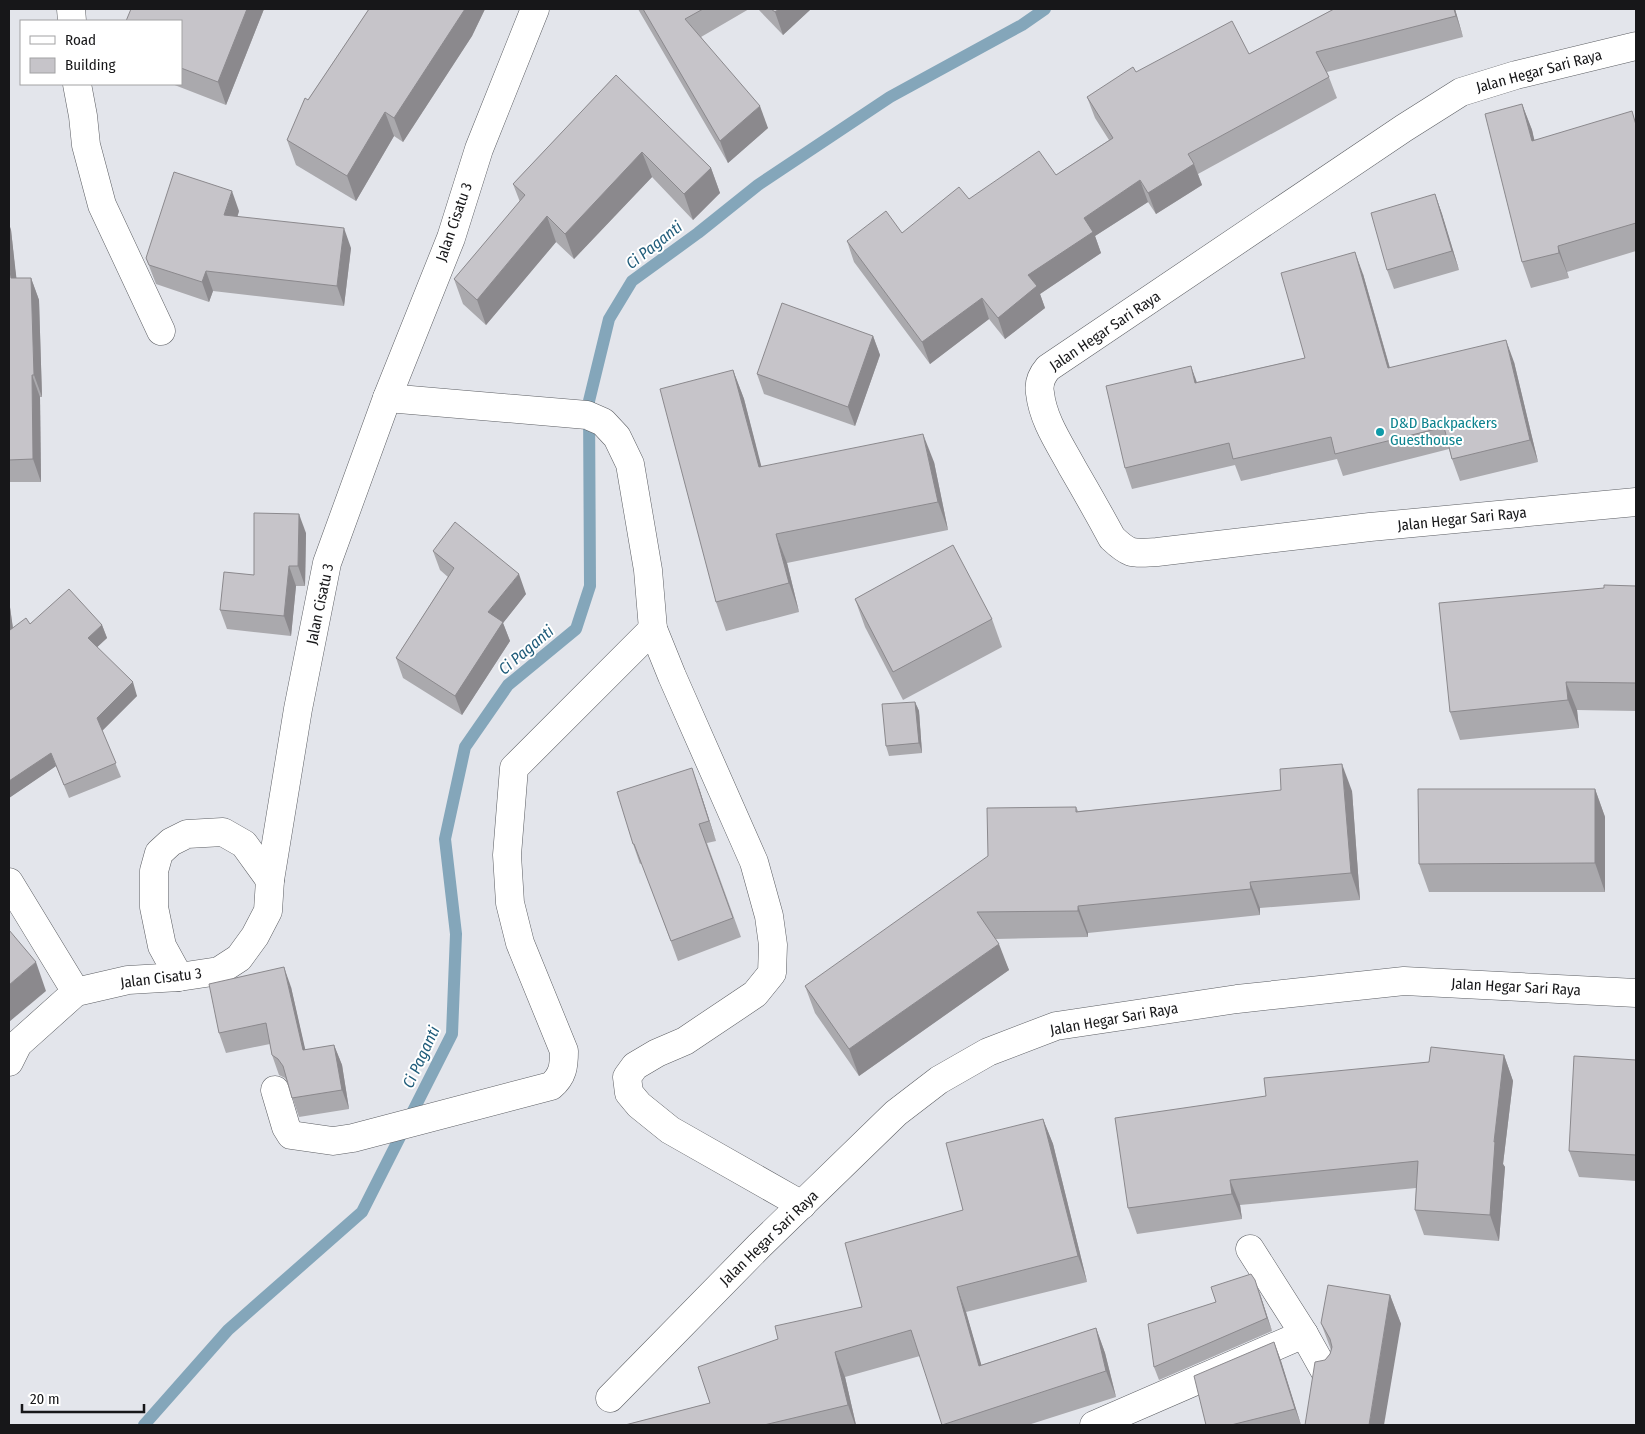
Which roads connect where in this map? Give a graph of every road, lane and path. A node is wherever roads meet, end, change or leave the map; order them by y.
1 (535, 9) edge
2 (1636, 46) edge
3 (77, 85) edge
4 (161, 331) dead end
5 (387, 398) junction
6 (1636, 502) edge
7 (653, 629) junction
8 (270, 880) junction
9 (9, 882) edge
10 (179, 976) junction
11 (76, 992) junction
12 (1636, 992) edge
13 (9, 1062) edge
14 (275, 1090) dead end
15 (802, 1205) junction
16 (1250, 1249) dead end
17 (1304, 1334) junction
18 (1327, 1375) edge
19 (610, 1398) dead end
20 (1094, 1425) edge

1 - 5 street, Jalan Cisatu 3
2 - 6 street, Jalan Hegar Sari Raya
3 - 4 street
5 - 7 street
5 - 8 street, Jalan Cisatu 3
7 - 14 street
7 - 15 street
8 - 10 street, Jalan Cisatu 3
8 - 10 street
9 - 11 street
10 - 11 street, Jalan Cisatu 3
11 - 13 street, Jalan Cisatu 3
12 - 15 street, Jalan Hegar Sari Raya
15 - 19 street, Jalan Hegar Sari Raya
16 - 17 street
17 - 18 street
17 - 20 street

